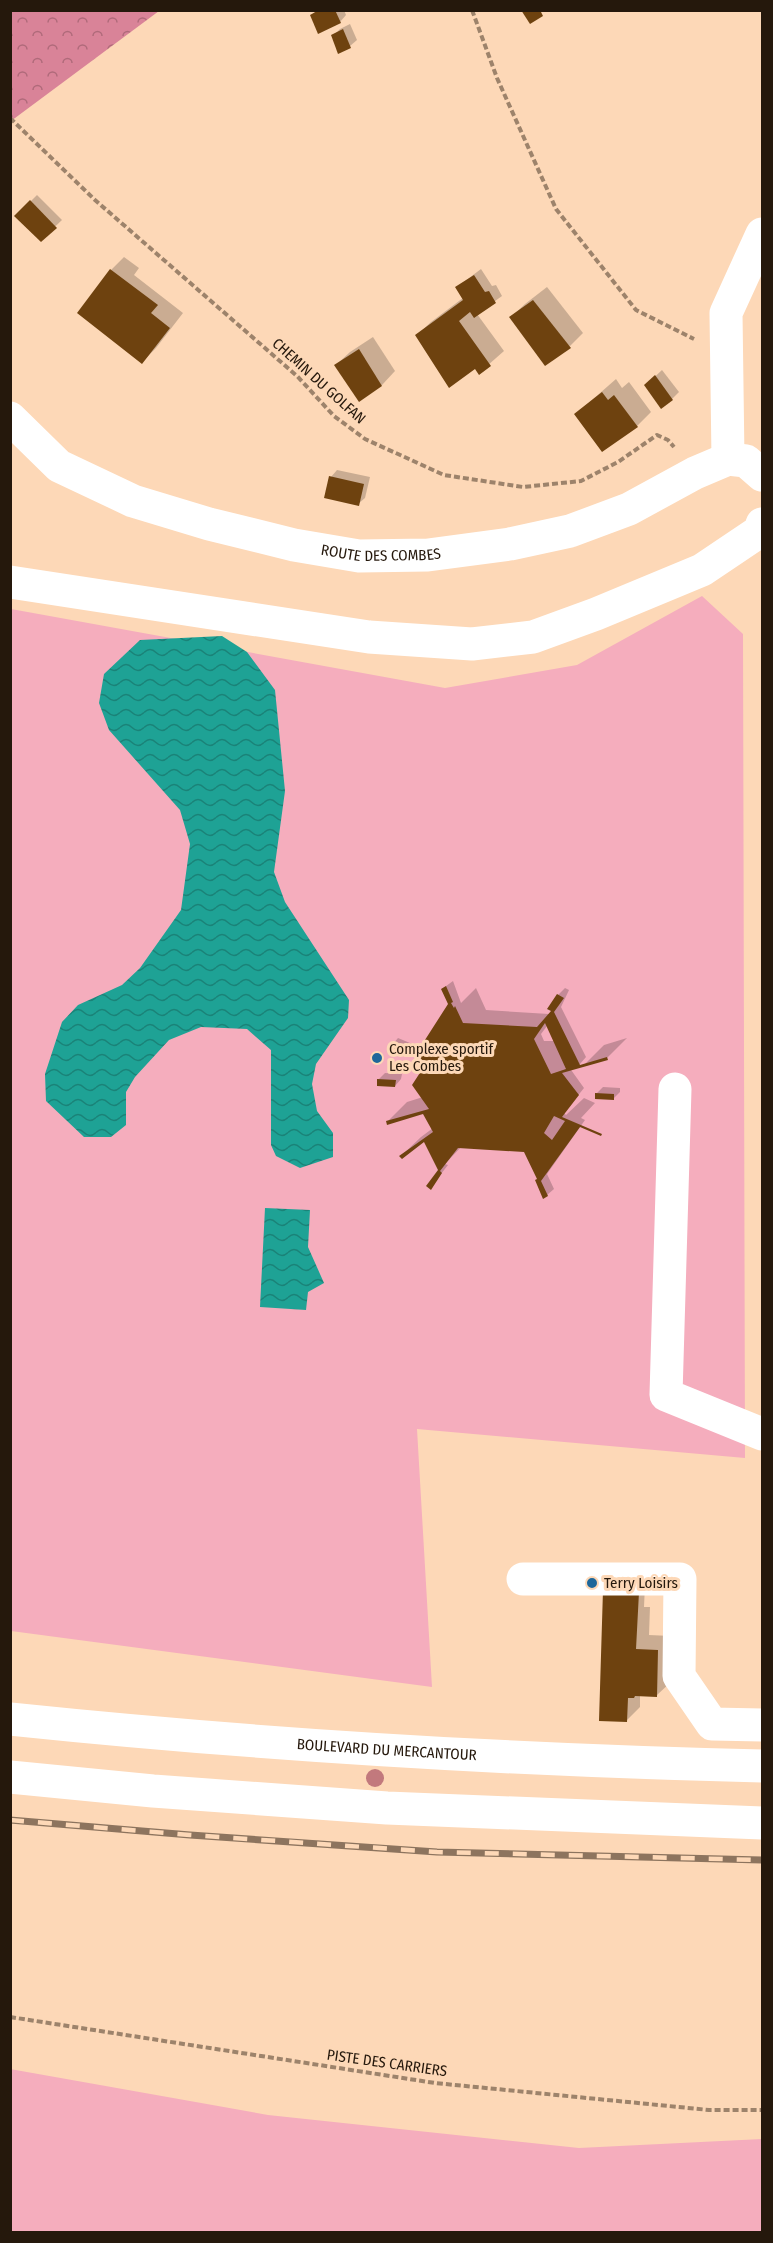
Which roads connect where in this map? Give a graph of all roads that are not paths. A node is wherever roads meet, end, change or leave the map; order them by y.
1 (762, 234) edge
2 (10, 418) edge
3 (728, 459) junction
4 (762, 475) edge
5 (762, 531) edge
6 (10, 582) edge
7 (675, 1089) dead end
8 (762, 1434) edge
9 (524, 1579) dead end
10 (10, 1719) edge
11 (762, 1725) edge
12 (762, 1767) edge
13 (10, 1777) edge
14 (762, 1823) edge

1 - 3 main road
2 - 3 main road, ROUTE DES COMBES
3 - 4 main road
5 - 6 main road
7 - 8 main road
9 - 11 main road
10 - 12 main road, BOULEVARD DU MERCANTOUR
13 - 14 main road

